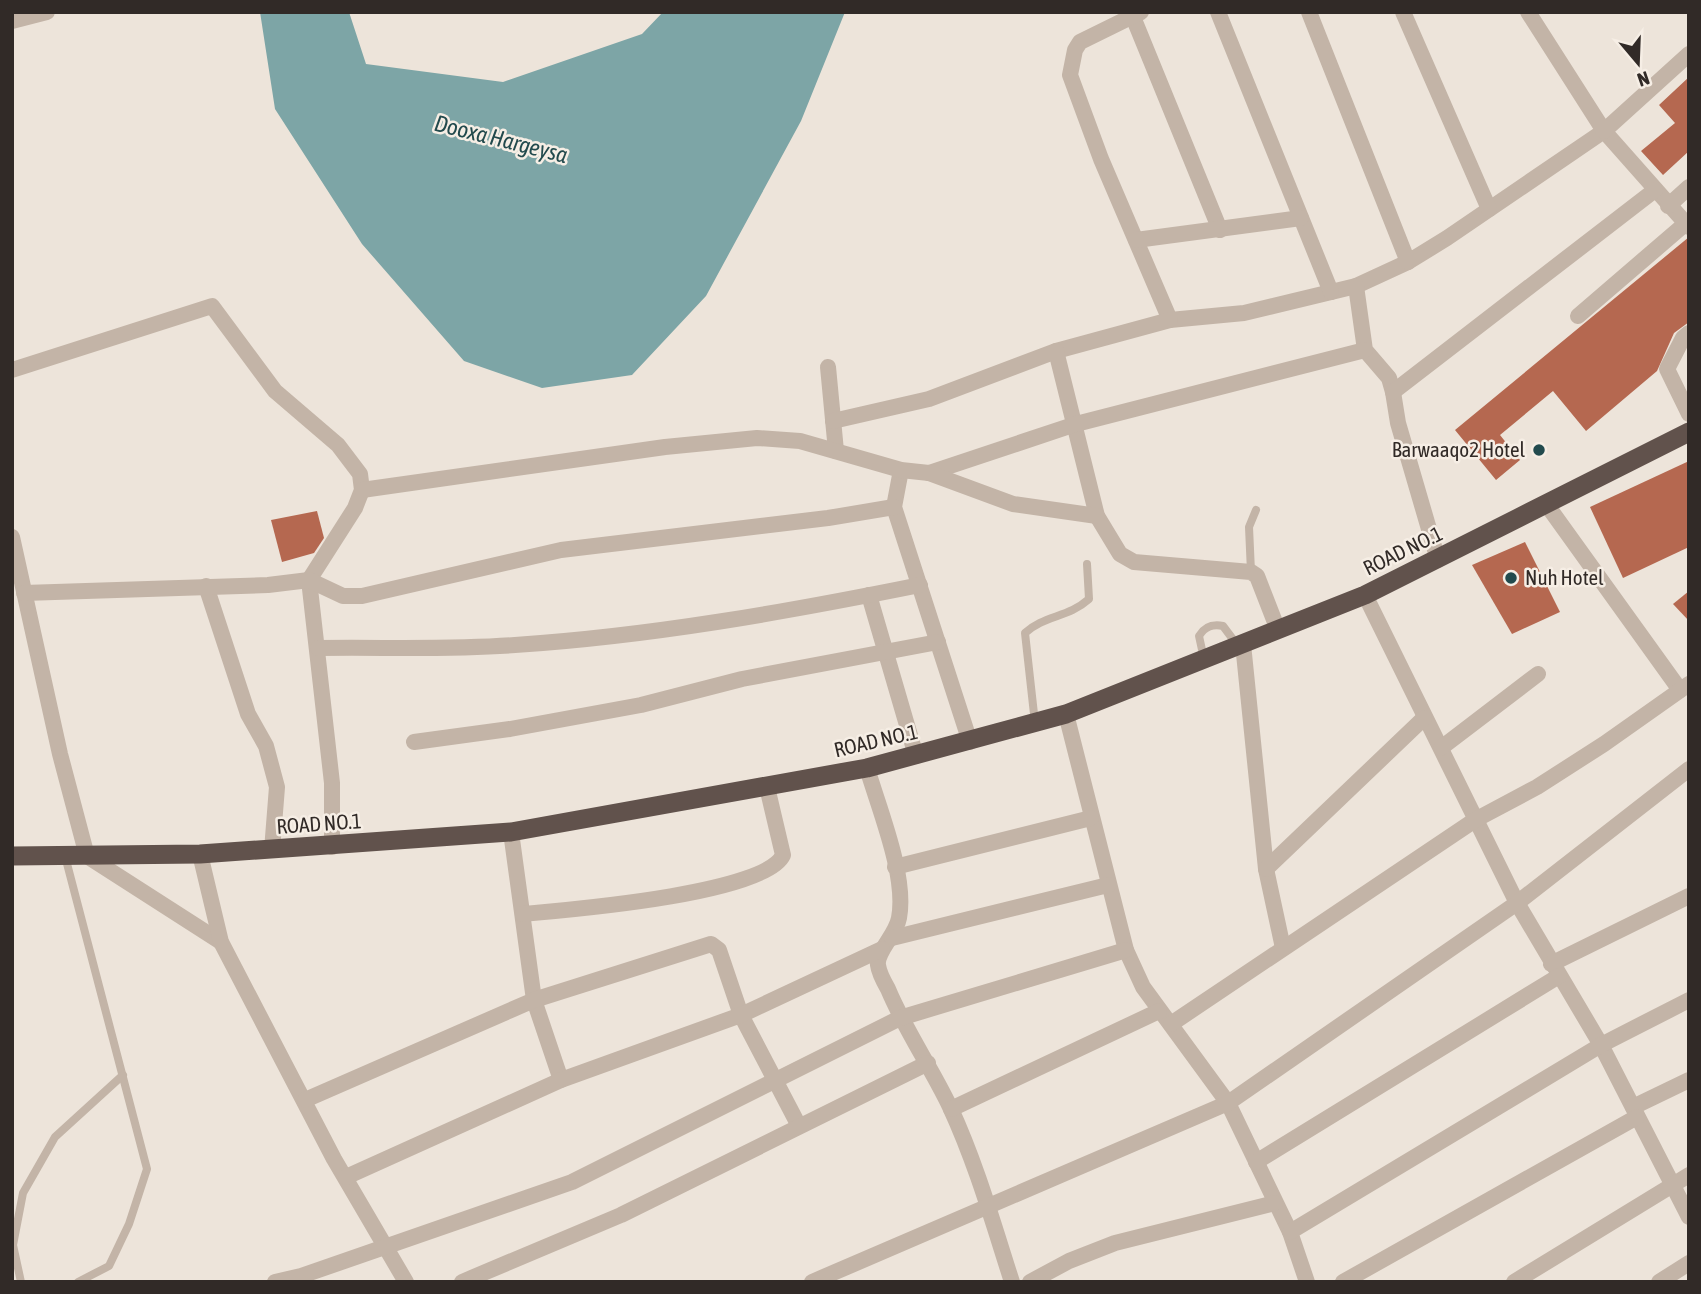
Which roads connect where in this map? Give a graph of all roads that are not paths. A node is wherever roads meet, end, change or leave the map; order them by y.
1 (47, 12) edge
2 (1218, 12) edge
3 (1309, 12) edge
4 (1403, 12) edge
5 (1528, 12) edge
6 (1135, 14) edge
7 (12, 21) edge
8 (1689, 54) edge
9 (1604, 131) junction
10 (1689, 187) edge
11 (1654, 190) junction
12 (1668, 206) junction
13 (1489, 209) junction
14 (1301, 218) junction
15 (1687, 225) edge
16 (1220, 230) junction
17 (1136, 240) junction
18 (1408, 262) junction
19 (1356, 286) junction
20 (1331, 292) junction
21 (1578, 316) dead end
22 (1170, 320) junction
23 (1689, 333) edge
24 (1365, 350) junction
25 (1056, 351) junction
26 (828, 367) dead end
27 (12, 370) edge
28 (1394, 392) junction
29 (1689, 414) edge
30 (833, 421) junction
31 (1076, 424) junction
32 (1689, 432) edge
33 (836, 451) junction
34 (901, 470) junction
35 (929, 473) junction
36 (362, 490) junction
37 (1547, 506) junction
38 (894, 507) junction
39 (1256, 510) dead end
40 (1097, 516) junction
41 (12, 537) edge
42 (1438, 560) junction
43 (1087, 564) dead end
44 (15, 565) edge
45 (1251, 572) junction
46 (309, 580) junction
47 (920, 585) junction
48 (206, 586) junction
49 (24, 593) junction
50 (869, 595) junction
51 (1365, 595) junction
52 (1278, 630) junction
53 (938, 642) junction
54 (1241, 645) junction
55 (318, 648) junction
56 (886, 652) junction
57 (1204, 659) junction
58 (1538, 674) dead end
59 (1684, 687) edge
60 (1066, 714) junction
61 (1424, 718) junction
62 (1035, 723) junction
63 (414, 742) dead end
64 (970, 742) junction
65 (1441, 748) junction
66 (916, 756) junction
67 (867, 768) junction
68 (1689, 769) edge
69 (767, 787) junction
70 (1091, 818) junction
71 (1475, 820) junction
72 (511, 832) junction
73 (332, 847) junction
74 (272, 850) junction
75 (200, 855) junction
76 (12, 856) edge
77 (65, 856) junction
78 (87, 856) junction
79 (895, 867) junction
80 (1266, 869) junction
81 (1108, 885) junction
82 (1689, 896) edge
83 (1517, 903) junction
84 (523, 914) junction
85 (221, 942) junction
86 (887, 944) junction
87 (1283, 948) junction
88 (1126, 950) junction
89 (1555, 970) junction
90 (534, 1000) junction
91 (1689, 1000) edge
92 (1159, 1011) junction
93 (741, 1015) junction
94 (900, 1018) junction
95 (1171, 1024) junction
96 (1601, 1045) junction
97 (928, 1063) junction
98 (123, 1075) junction
99 (561, 1080) junction
100 (1689, 1080) edge
101 (776, 1081) junction
102 (305, 1101) junction
103 (1228, 1103) junction
104 (951, 1109) junction
105 (1635, 1112) junction
106 (799, 1126) junction
107 (1256, 1162) junction
108 (1689, 1175) edge
109 (346, 1177) junction
110 (1673, 1185) junction
111 (1275, 1203) junction
112 (988, 1208) junction
113 (1689, 1217) edge
114 (1290, 1232) junction
115 (383, 1246) junction
116 (1689, 1263) edge
117 (1303, 1281) edge
118 (21, 1282) edge
119 (78, 1282) edge
120 (275, 1282) edge
121 (406, 1282) edge
122 (462, 1282) edge
123 (811, 1282) edge
124 (1012, 1282) edge
125 (1030, 1282) edge
126 (1343, 1282) edge
127 (1514, 1282) edge
128 (1659, 1282) edge

1 - 7 street
2 - 14 street
3 - 18 street
4 - 13 street
5 - 9 street
6 - 16 street
6 - 17 street
8 - 9 street
9 - 11 street
9 - 13 street
10 - 12 street
11 - 12 street
11 - 28 street
12 - 15 street
13 - 18 street
14 - 16 street
14 - 20 street
15 - 21 street
16 - 17 street
17 - 22 street
18 - 19 street
19 - 20 street
19 - 24 street
20 - 22 street
22 - 25 street
23 - 29 street
24 - 28 street
24 - 31 street
25 - 30 street
25 - 31 street
26 - 30 street
27 - 36 street
28 - 42 street
30 - 33 street
31 - 35 street
31 - 40 street
32 - 37 highway, ROAD NO.1
33 - 34 street
33 - 36 street
34 - 35 street
34 - 38 street
35 - 40 street
36 - 46 street
37 - 42 highway, ROAD NO.1
37 - 59 street
38 - 46 street
38 - 47 street
39 - 45 lane
40 - 45 street
41 - 44 street
42 - 51 highway, ROAD NO.1
43 - 62 lane
44 - 49 street
45 - 52 street
46 - 48 street
46 - 55 street
47 - 50 street
47 - 53 street
48 - 49 street
48 - 74 street
49 - 78 street
50 - 55 street
50 - 56 street
51 - 52 highway, ROAD NO.1
51 - 61 street
52 - 54 highway, ROAD NO.1
53 - 56 street
53 - 64 street
54 - 57 highway, ROAD NO.1
54 - 57 lane
54 - 80 street
55 - 73 street
56 - 63 street
56 - 66 street
57 - 60 highway, ROAD NO.1
58 - 65 street
59 - 71 street
60 - 62 highway, ROAD NO.1
60 - 70 street
61 - 65 street
61 - 80 street
62 - 64 highway, ROAD NO.1
64 - 66 highway, ROAD NO.1
65 - 71 street
66 - 67 highway, ROAD NO.1
67 - 69 highway, ROAD NO.1
67 - 79 street
68 - 83 street
69 - 72 highway, ROAD NO.1
69 - 84 street
70 - 79 street
70 - 81 street
71 - 83 street
71 - 87 street
72 - 73 highway, ROAD NO.1
72 - 84 street
73 - 74 highway, ROAD NO.1
74 - 75 highway, ROAD NO.1
75 - 78 highway, ROAD NO.1
75 - 85 street
76 - 77 highway, ROAD NO.1
77 - 78 highway, ROAD NO.1
77 - 98 lane
78 - 85 street
79 - 86 street
80 - 87 street
81 - 86 street
81 - 88 street
82 - 89 street
83 - 89 street
83 - 103 street
84 - 90 street
85 - 102 street
86 - 93 street
86 - 94 street
87 - 95 street
88 - 92 street
88 - 94 street
89 - 96 street
89 - 107 street
90 - 93 street
90 - 99 street
90 - 102 street
91 - 96 street
92 - 95 street
92 - 104 street
93 - 99 street
93 - 101 street
94 - 97 street
94 - 101 street
95 - 103 street
96 - 105 street
96 - 114 street
97 - 104 street
97 - 106 street
98 - 118 lane
98 - 119 lane
99 - 109 street
100 - 105 street
101 - 106 street
101 - 115 street
102 - 109 street
103 - 107 street
103 - 112 street
104 - 112 street
105 - 110 street
105 - 126 street
106 - 122 street
107 - 111 street
108 - 110 street
109 - 115 street
110 - 113 street
110 - 127 street
111 - 114 street
111 - 125 street
112 - 123 street
112 - 124 street
114 - 117 street
115 - 120 street
115 - 121 street
116 - 128 street

